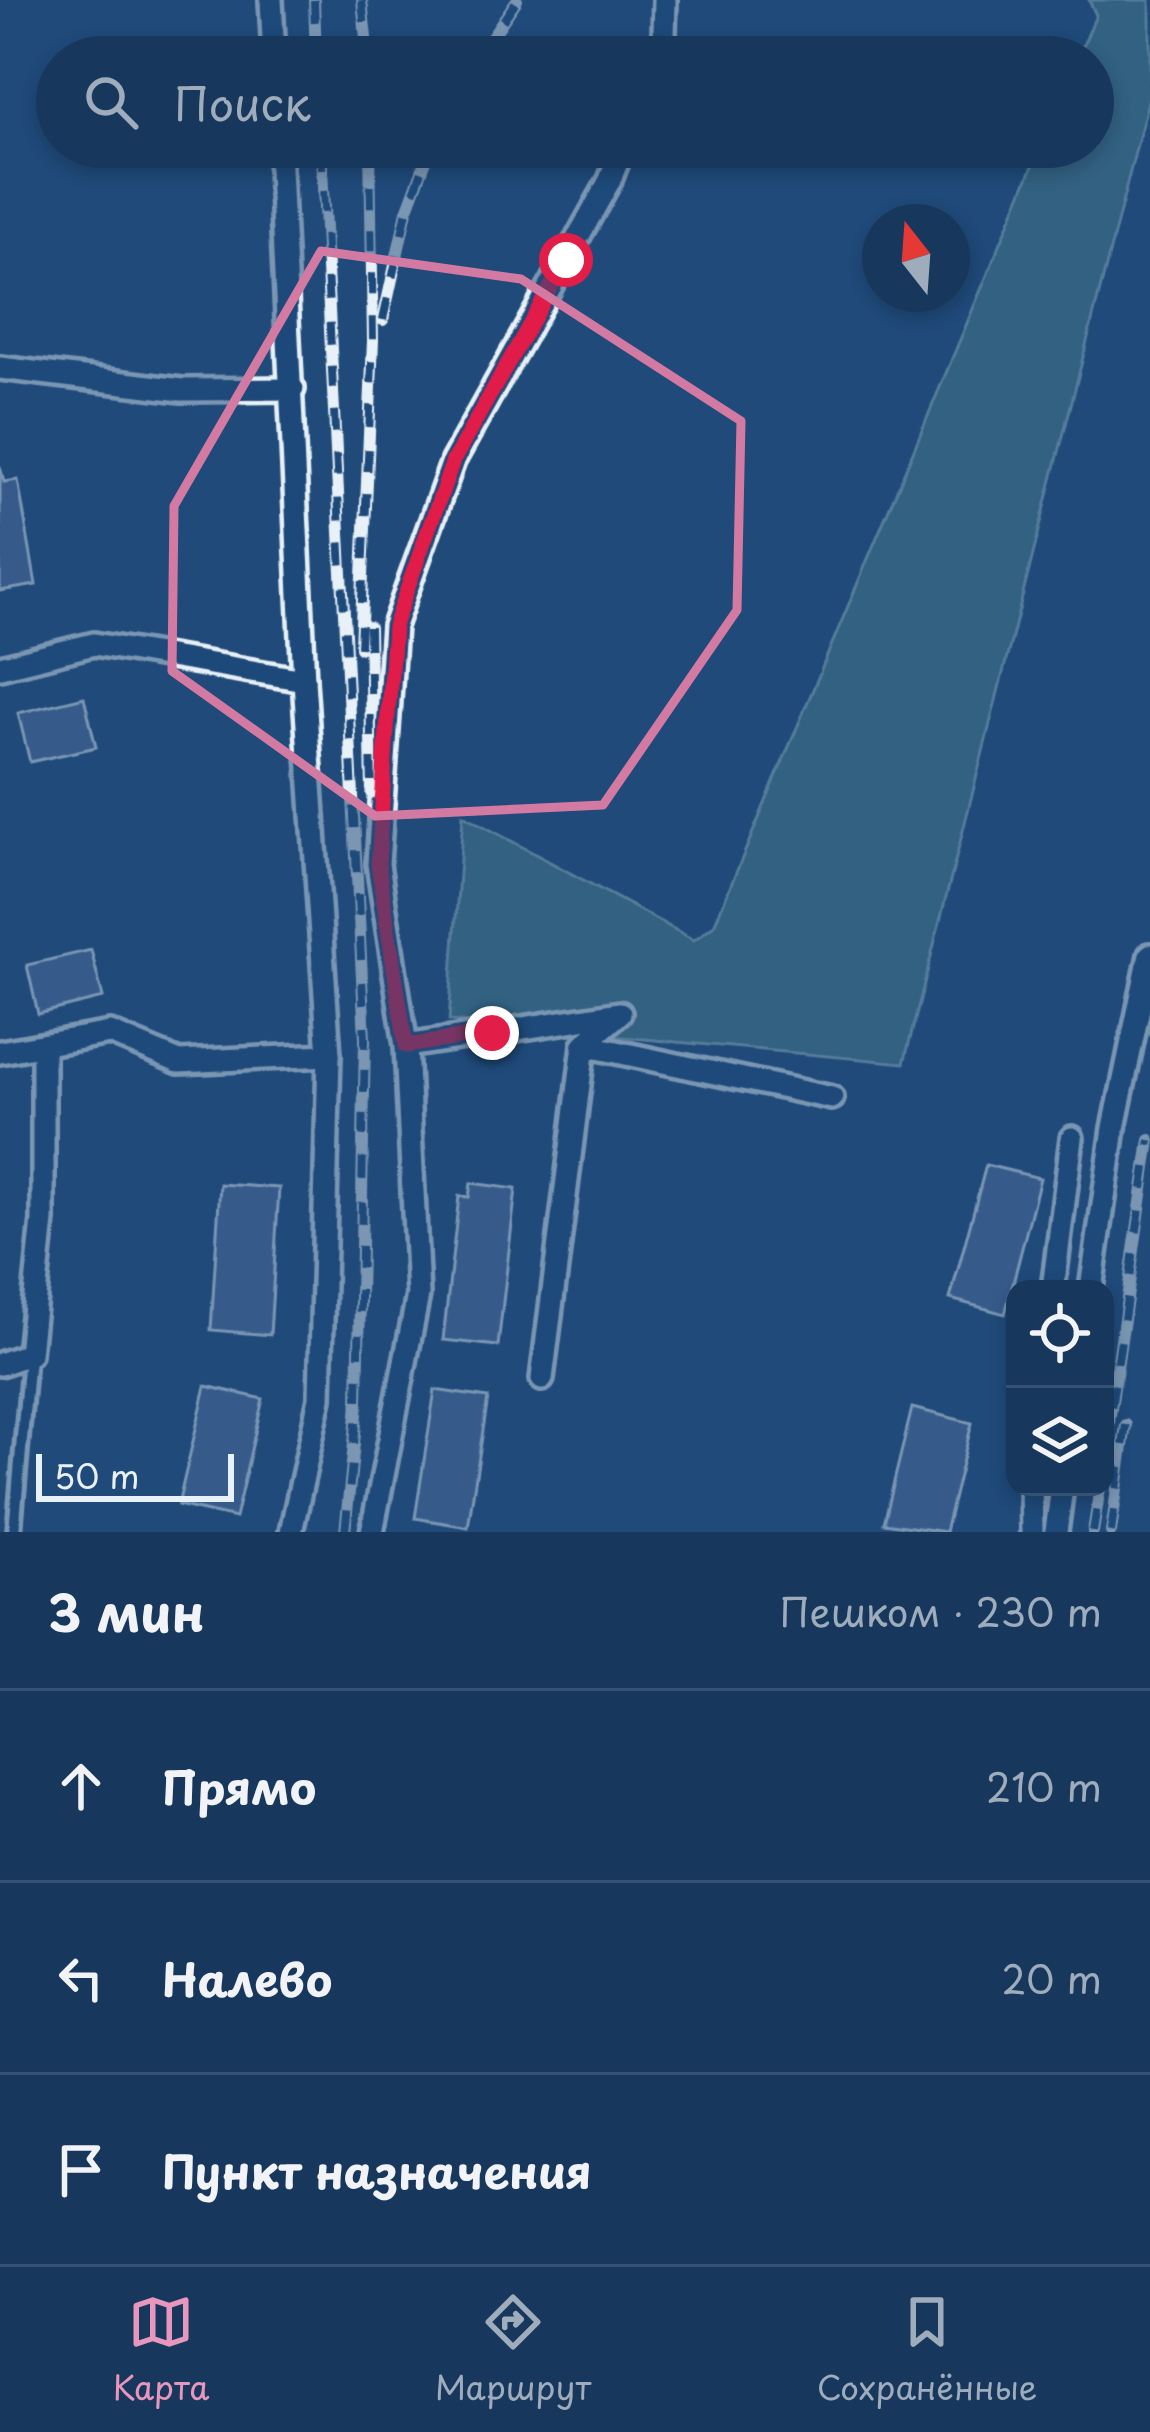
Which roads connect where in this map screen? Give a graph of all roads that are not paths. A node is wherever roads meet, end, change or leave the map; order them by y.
1 (271, 0) edge
2 (665, 0) edge
3 (273, 36) edge
4 (664, 36) edge
5 (280, 168) edge
6 (614, 168) edge
7 (0, 368) edge
8 (293, 389) junction
9 (0, 667) edge
10 (304, 680) junction
11 (1150, 955) edge
12 (43, 1045) junction
13 (584, 1045) junction
14 (406, 1046) junction
15 (0, 1052) edge
16 (328, 1054) junction
17 (832, 1098) dead end
18 (1072, 1138) dead end
19 (1054, 1280) edge
20 (1092, 1280) edge
21 (29, 1354) junction
22 (0, 1364) edge
23 (542, 1379) dead end
24 (1031, 1496) edge
25 (1061, 1496) edge
26 (14, 1532) edge
27 (291, 1532) edge
28 (372, 1532) edge
29 (1032, 1532) edge
30 (1056, 1532) edge

1 - 3 street
2 - 4 street
5 - 8 street
6 - 14 street
7 - 8 street
8 - 10 street
9 - 10 street
10 - 16 street
11 - 20 street
12 - 15 street
12 - 16 street
12 - 21 street
13 - 14 street
13 - 17 street
13 - 23 street
14 - 28 street
16 - 27 street
18 - 19 street
21 - 22 street
21 - 26 lane
24 - 29 street
25 - 30 street

